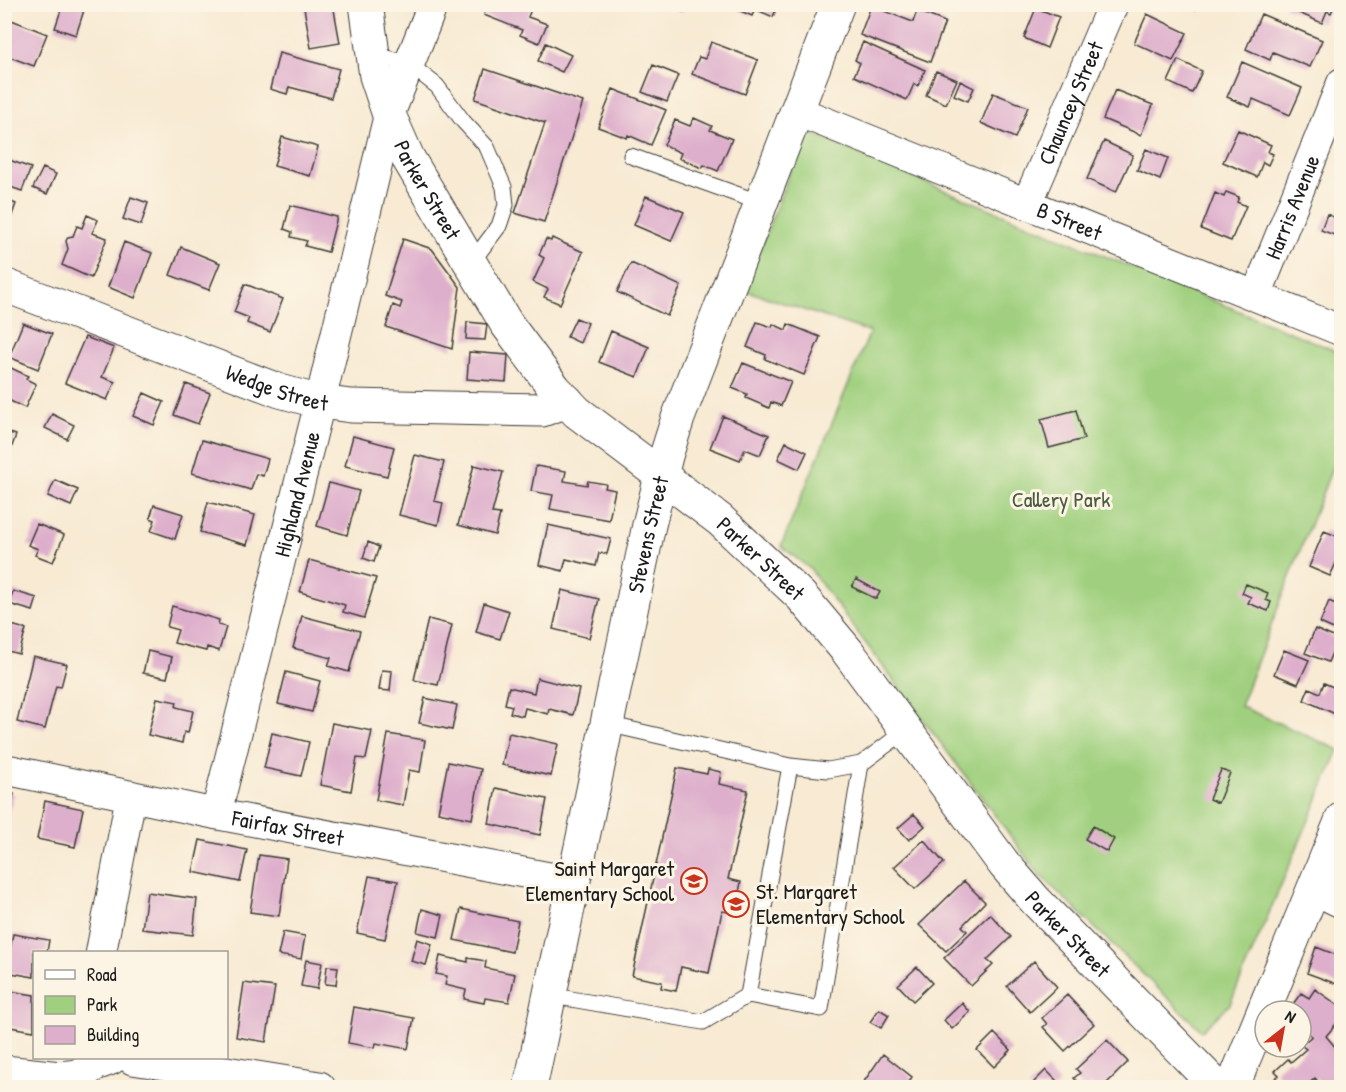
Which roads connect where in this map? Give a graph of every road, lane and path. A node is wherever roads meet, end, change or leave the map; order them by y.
1 (366, 4) edge
2 (433, 4) edge
3 (838, 4) edge
4 (1113, 4) edge
5 (374, 54) junction
6 (409, 64) junction
7 (1341, 83) edge
8 (797, 111) junction
9 (389, 115) junction
10 (631, 156) dead end
11 (761, 203) junction
12 (1027, 204) junction
13 (471, 263) junction
14 (4, 285) edge
15 (1256, 296) junction
16 (1341, 331) edge
17 (567, 401) junction
18 (320, 402) junction
19 (661, 477) junction
20 (607, 724) junction
21 (905, 731) junction
22 (861, 764) junction
23 (790, 766) junction
24 (4, 769) edge
25 (131, 796) junction
26 (216, 814) junction
27 (1341, 819) edge
28 (573, 882) junction
29 (1327, 896) edge
30 (101, 951) edge
31 (548, 995) junction
32 (748, 995) junction
33 (108, 1059) edge
34 (139, 1059) edge
35 (4, 1072) edge
36 (78, 1074) edge
37 (319, 1088) edge
38 (530, 1088) edge
39 (1218, 1088) edge
40 (1232, 1088) edge

1 - 5 street, Parker Street
2 - 6 street, Highland Avenue
3 - 8 street, Stevens Street
4 - 12 street, Chauncey Street
5 - 6 lane
5 - 9 street, Parker Street
6 - 9 street, Highland Avenue
6 - 13 lane
7 - 15 street, Harris Avenue
8 - 11 street, Stevens Street
8 - 12 street, B Street
9 - 13 street, Parker Street
9 - 18 street, Highland Avenue
10 - 11 lane
11 - 19 street, Stevens Street
12 - 15 street, B Street
13 - 17 street, Parker Street
14 - 18 street, Wedge Street
15 - 16 street, B Street
17 - 18 street, Wedge Street
17 - 19 street, Parker Street
18 - 26 street, Highland Avenue
19 - 20 street, Stevens Street
19 - 21 street, Parker Street
20 - 23 lane
20 - 28 street, Stevens Street
21 - 22 lane
21 - 39 street, Parker Street
22 - 23 lane
22 - 32 lane
23 - 32 lane
24 - 25 street, Fairfax Street
25 - 26 street, Fairfax Street
25 - 30 street
26 - 28 street, Fairfax Street
27 - 29 street
28 - 31 street, Stevens Street
29 - 40 street
31 - 32 lane
31 - 38 street, Stevens Street
33 - 36 street
34 - 37 street
35 - 36 street

